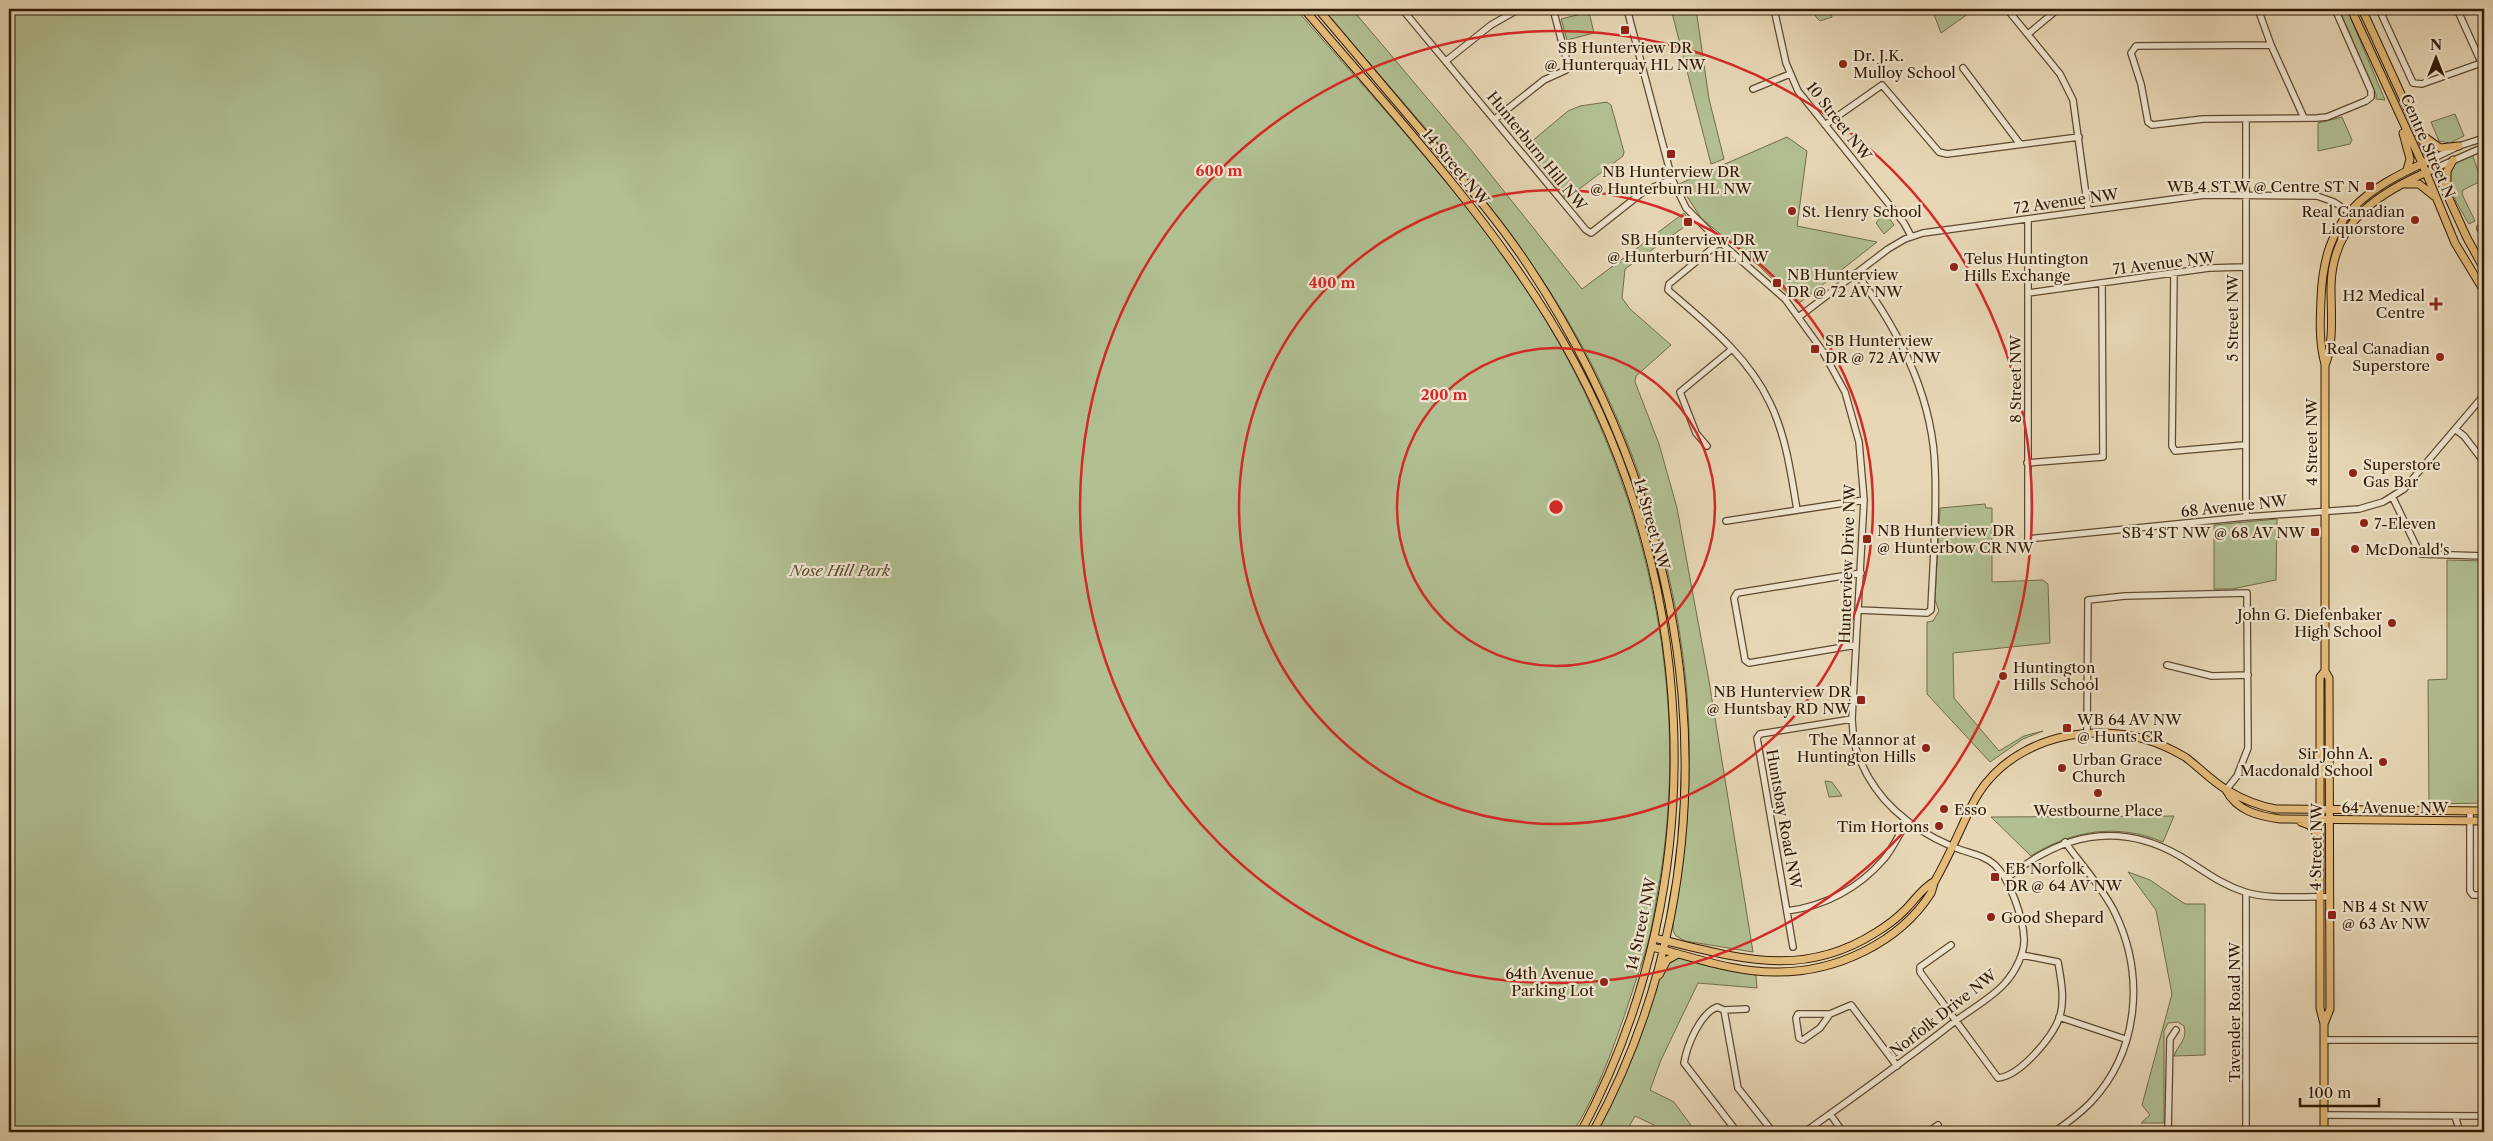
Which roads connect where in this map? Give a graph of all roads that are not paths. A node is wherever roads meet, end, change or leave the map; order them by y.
1 (1304, 9) edge
2 (1318, 9) edge
3 (1402, 9) edge
4 (1519, 9) edge
5 (1553, 9) edge
6 (1627, 9) edge
7 (1774, 9) edge
8 (2007, 9) edge
9 (2058, 9) edge
10 (2258, 9) edge
11 (2335, 9) edge
12 (2351, 9) edge
13 (2362, 9) edge
14 (2379, 9) edge
15 (2457, 9) edge
16 (2028, 34) junction
17 (2270, 45) junction
18 (1446, 61) junction
19 (2483, 62) edge
20 (1963, 68) dead end
21 (1790, 74) junction
22 (1752, 89) dead end
23 (2391, 98) junction
24 (2304, 118) junction
25 (1495, 119) junction
26 (2246, 119) junction
27 (1826, 125) junction
28 (2421, 134) junction
29 (2079, 137) junction
30 (2484, 138) edge
31 (2020, 144) junction
32 (2459, 146) junction
33 (2484, 147) edge
34 (2432, 159) junction
35 (2453, 160) junction
36 (2422, 164) junction
37 (2436, 168) junction
38 (2407, 170) junction
39 (2426, 172) junction
40 (1672, 179) junction
41 (2399, 184) junction
42 (2446, 192) junction
43 (2245, 195) junction
44 (2436, 198) junction
45 (2088, 210) junction
46 (2349, 211) junction
47 (2356, 217) junction
48 (2028, 219) junction
49 (2484, 223) edge
50 (1910, 236) junction
51 (2484, 236) edge
52 (1720, 242) junction
53 (2244, 267) junction
54 (2484, 269) edge
55 (1856, 273) junction
56 (2174, 273) junction
57 (2102, 284) junction
58 (2484, 291) edge
59 (2028, 293) junction
60 (1800, 316) junction
61 (1732, 349) junction
62 (2325, 364) junction
63 (2484, 395) edge
64 (2455, 429) junction
65 (2244, 445) junction
66 (1707, 446) dead end
67 (2484, 462) edge
68 (2027, 463) junction
69 (2393, 498) junction
70 (1864, 500) junction
71 (1797, 510) junction
72 (2325, 510) junction
73 (2246, 516) junction
74 (1726, 521) dead end
75 (2028, 539) joint
76 (2484, 556) edge
77 (1861, 573) junction
78 (1858, 610) junction
79 (1856, 646) junction
80 (2166, 665) dead end
81 (2325, 670) junction
82 (2248, 675) junction
83 (1852, 719) junction
84 (2087, 733) junction
85 (2226, 790) junction
86 (2320, 811) junction
87 (2330, 811) junction
88 (2470, 811) junction
89 (2484, 811) edge
90 (2296, 820) junction
91 (2320, 820) junction
92 (2330, 820) junction
93 (2470, 821) junction
94 (2484, 821) edge
95 (1907, 822) junction
96 (2320, 837) junction
97 (2065, 842) junction
98 (1953, 847) junction
99 (2006, 879) junction
100 (1934, 881) junction
101 (2246, 893) junction
102 (2484, 895) edge
103 (2319, 896) junction
104 (2329, 897) junction
105 (1787, 911) junction
106 (1669, 925) junction
107 (1654, 938) junction
108 (1665, 940) junction
109 (1951, 945) dead end
110 (1652, 947) junction
111 (1793, 947) dead end
112 (1695, 948) junction
113 (1663, 950) junction
114 (1678, 954) junction
115 (2022, 955) junction
116 (1648, 1000) junction
117 (1746, 1009) dead end
118 (1724, 1010) junction
119 (1830, 1014) junction
120 (2059, 1017) junction
121 (1956, 1021) junction
122 (2324, 1024) junction
123 (2176, 1030) dead end
124 (2125, 1039) junction
125 (2324, 1040) junction
126 (2484, 1040) edge
127 (1897, 1066) junction
128 (1830, 1114) junction
129 (2324, 1115) junction
130 (2455, 1116) junction
131 (2484, 1116) edge
132 (1938, 1125) dead end
133 (1581, 1132) edge
134 (1593, 1132) edge
135 (1736, 1132) edge
136 (1773, 1132) edge
137 (1805, 1132) edge
138 (1843, 1132) edge
139 (1928, 1132) edge
140 (2054, 1132) edge
141 (2168, 1132) edge
142 (2246, 1132) edge
143 (2324, 1132) edge
144 (2460, 1132) edge

1 - 107 main road, 14 Street NW
2 - 106 main road, 14 Street NW
3 - 18 street, Hunterburn Hill NW
4 - 18 street
5 - 25 street
6 - 40 street, Hunterview Drive NW
7 - 21 street, 10 Street NW
8 - 16 street
9 - 16 street
10 - 17 street
11 - 24 street
12 - 23 main road, Centre Street N
13 - 28 main road, Centre Street N
14 - 19 street
15 - 19 street
16 - 29 street
17 - 24 street
17 - 26 street
18 - 25 street, Hunterburn Hill NW
20 - 31 street
21 - 22 street
21 - 27 street, 10 Street NW
23 - 36 main road, Centre Street N
23 - 38 main road
24 - 26 street
25 - 40 street, Hunterburn Hill NW
26 - 43 street, 5 Street NW
27 - 31 street
27 - 50 street, 10 Street NW
28 - 32 main road
28 - 34 main road, Centre Street N
29 - 31 street
29 - 45 street
30 - 32 street
32 - 34 street
33 - 35 street
34 - 36 main road, 4 Street NW
34 - 37 main road, Centre Street N
35 - 37 street
35 - 42 main road
36 - 38 main road, 4 Street NW
36 - 39 main road, Centre Street N
37 - 39 main road, 4 Street NW
37 - 42 main road, Centre Street N
38 - 46 main road, 4 Street NW
39 - 41 main road, 4 Street NW
39 - 44 main road, Centre Street N
40 - 52 street, Hunterview Drive NW
41 - 44 main road
41 - 47 main road, 4 Street NW
42 - 54 main road, Centre Street N
43 - 45 street, 72 Avenue NW
43 - 46 street, 72 Avenue NW
43 - 53 street, 5 Street NW
44 - 58 main road, Centre Street N
45 - 48 street, 72 Avenue NW
46 - 47 street, 72 Avenue NW
46 - 62 main road, 4 Street NW
47 - 62 main road, 4 Street NW
48 - 50 street, 72 Avenue NW
48 - 59 street, 8 Street NW
49 - 51 street
50 - 55 street, 72 Avenue NW
52 - 60 street, Hunterview Drive NW
52 - 61 street
53 - 56 street, 71 Avenue NW
53 - 65 street, 5 Street NW
55 - 60 street, 72 Avenue NW
55 - 78 street
56 - 57 street, 71 Avenue NW
56 - 65 street
57 - 59 street, 71 Avenue NW
57 - 68 street
59 - 68 street, 8 Street NW
60 - 70 street, Hunterview Drive NW
61 - 66 street
61 - 71 street
62 - 72 main road, 4 Street NW
63 - 64 street, 68 Avenue NW
64 - 67 street
64 - 69 street, 68 Avenue NW
65 - 73 street, 5 Street NW
68 - 75 street, 8 Street NW
69 - 72 street, 68 Avenue NW
69 - 76 street
70 - 71 street
70 - 77 street, Hunterview Drive NW
71 - 74 street
72 - 73 street, 68 Avenue NW
72 - 81 main road, 4 Street NW
73 - 75 street, 68 Avenue NW
77 - 78 street, Hunterview Drive NW
77 - 79 street
78 - 79 street, Hunterview Drive NW
79 - 83 street, Hunterview Drive NW
80 - 82 street
81 - 86 main road, 4 Street NW
81 - 87 main road, 4 Street NW
82 - 84 street
82 - 85 street
83 - 95 street, Hunterview Drive NW
83 - 105 street, Huntsbay Road NW
84 - 85 main road, 64 Avenue NW
84 - 98 main road, 64 Avenue NW
85 - 86 main road, 64 Avenue NW
85 - 90 main road, 64 Avenue NW
86 - 87 main road, 64 Avenue NW
86 - 91 main road, 4 Street NW
87 - 88 main road, 64 Avenue NW
87 - 92 main road, 4 Street NW
88 - 89 main road, 64 Avenue NW
88 - 93 street
90 - 91 main road, 64 Avenue NW
90 - 96 main road
91 - 92 main road, 64 Avenue NW
91 - 96 main road, 4 Street NW
92 - 93 main road, 64 Avenue NW
92 - 104 main road, 4 Street NW
93 - 94 main road, 64 Avenue NW
93 - 102 street
95 - 98 street, Hunterview Drive NW
95 - 105 street, Huntsbay Road NW
96 - 103 main road, 4 Street NW
97 - 99 street
97 - 101 street
97 - 124 street
98 - 99 street, Norfolk Drive NW
98 - 100 main road, 64 Avenue NW
99 - 115 street, Norfolk Drive NW
100 - 112 main road, 64 Avenue NW
100 - 114 main road, 64 Avenue NW
101 - 103 street
101 - 142 street, Tavender Road NW
103 - 104 street
103 - 122 main road, 4 Street NW
104 - 122 main road, 4 Street NW
105 - 111 street, Huntsbay Road NW
106 - 108 main road, 14 Street NW
106 - 112 main road
107 - 108 main road, 64 Avenue NW
107 - 110 main road, 14 Street NW
108 - 112 main road, 64 Avenue NW
108 - 113 main road, 14 Street NW
109 - 121 street
110 - 113 main road, 64 Avenue NW
110 - 133 main road, 14 Street NW
113 - 114 main road, 64 Avenue NW
113 - 116 main road, 14 Street NW
114 - 116 main road
115 - 120 street
115 - 121 street, Norfolk Drive NW
116 - 134 main road, 14 Street NW
117 - 118 street
118 - 135 street
118 - 136 street
119 - 119 street
119 - 127 street
120 - 121 street
120 - 124 street
121 - 127 street, Norfolk Drive NW
122 - 125 main road, 4 Street NW
123 - 141 street
124 - 140 street
125 - 126 street
125 - 129 main road, 4 Street NW
127 - 128 street, Norfolk Drive NW
128 - 137 street, Norfolk Drive NW
128 - 138 street
129 - 130 street
129 - 143 main road, 4 Street NW
130 - 131 street
130 - 144 street
132 - 139 street

